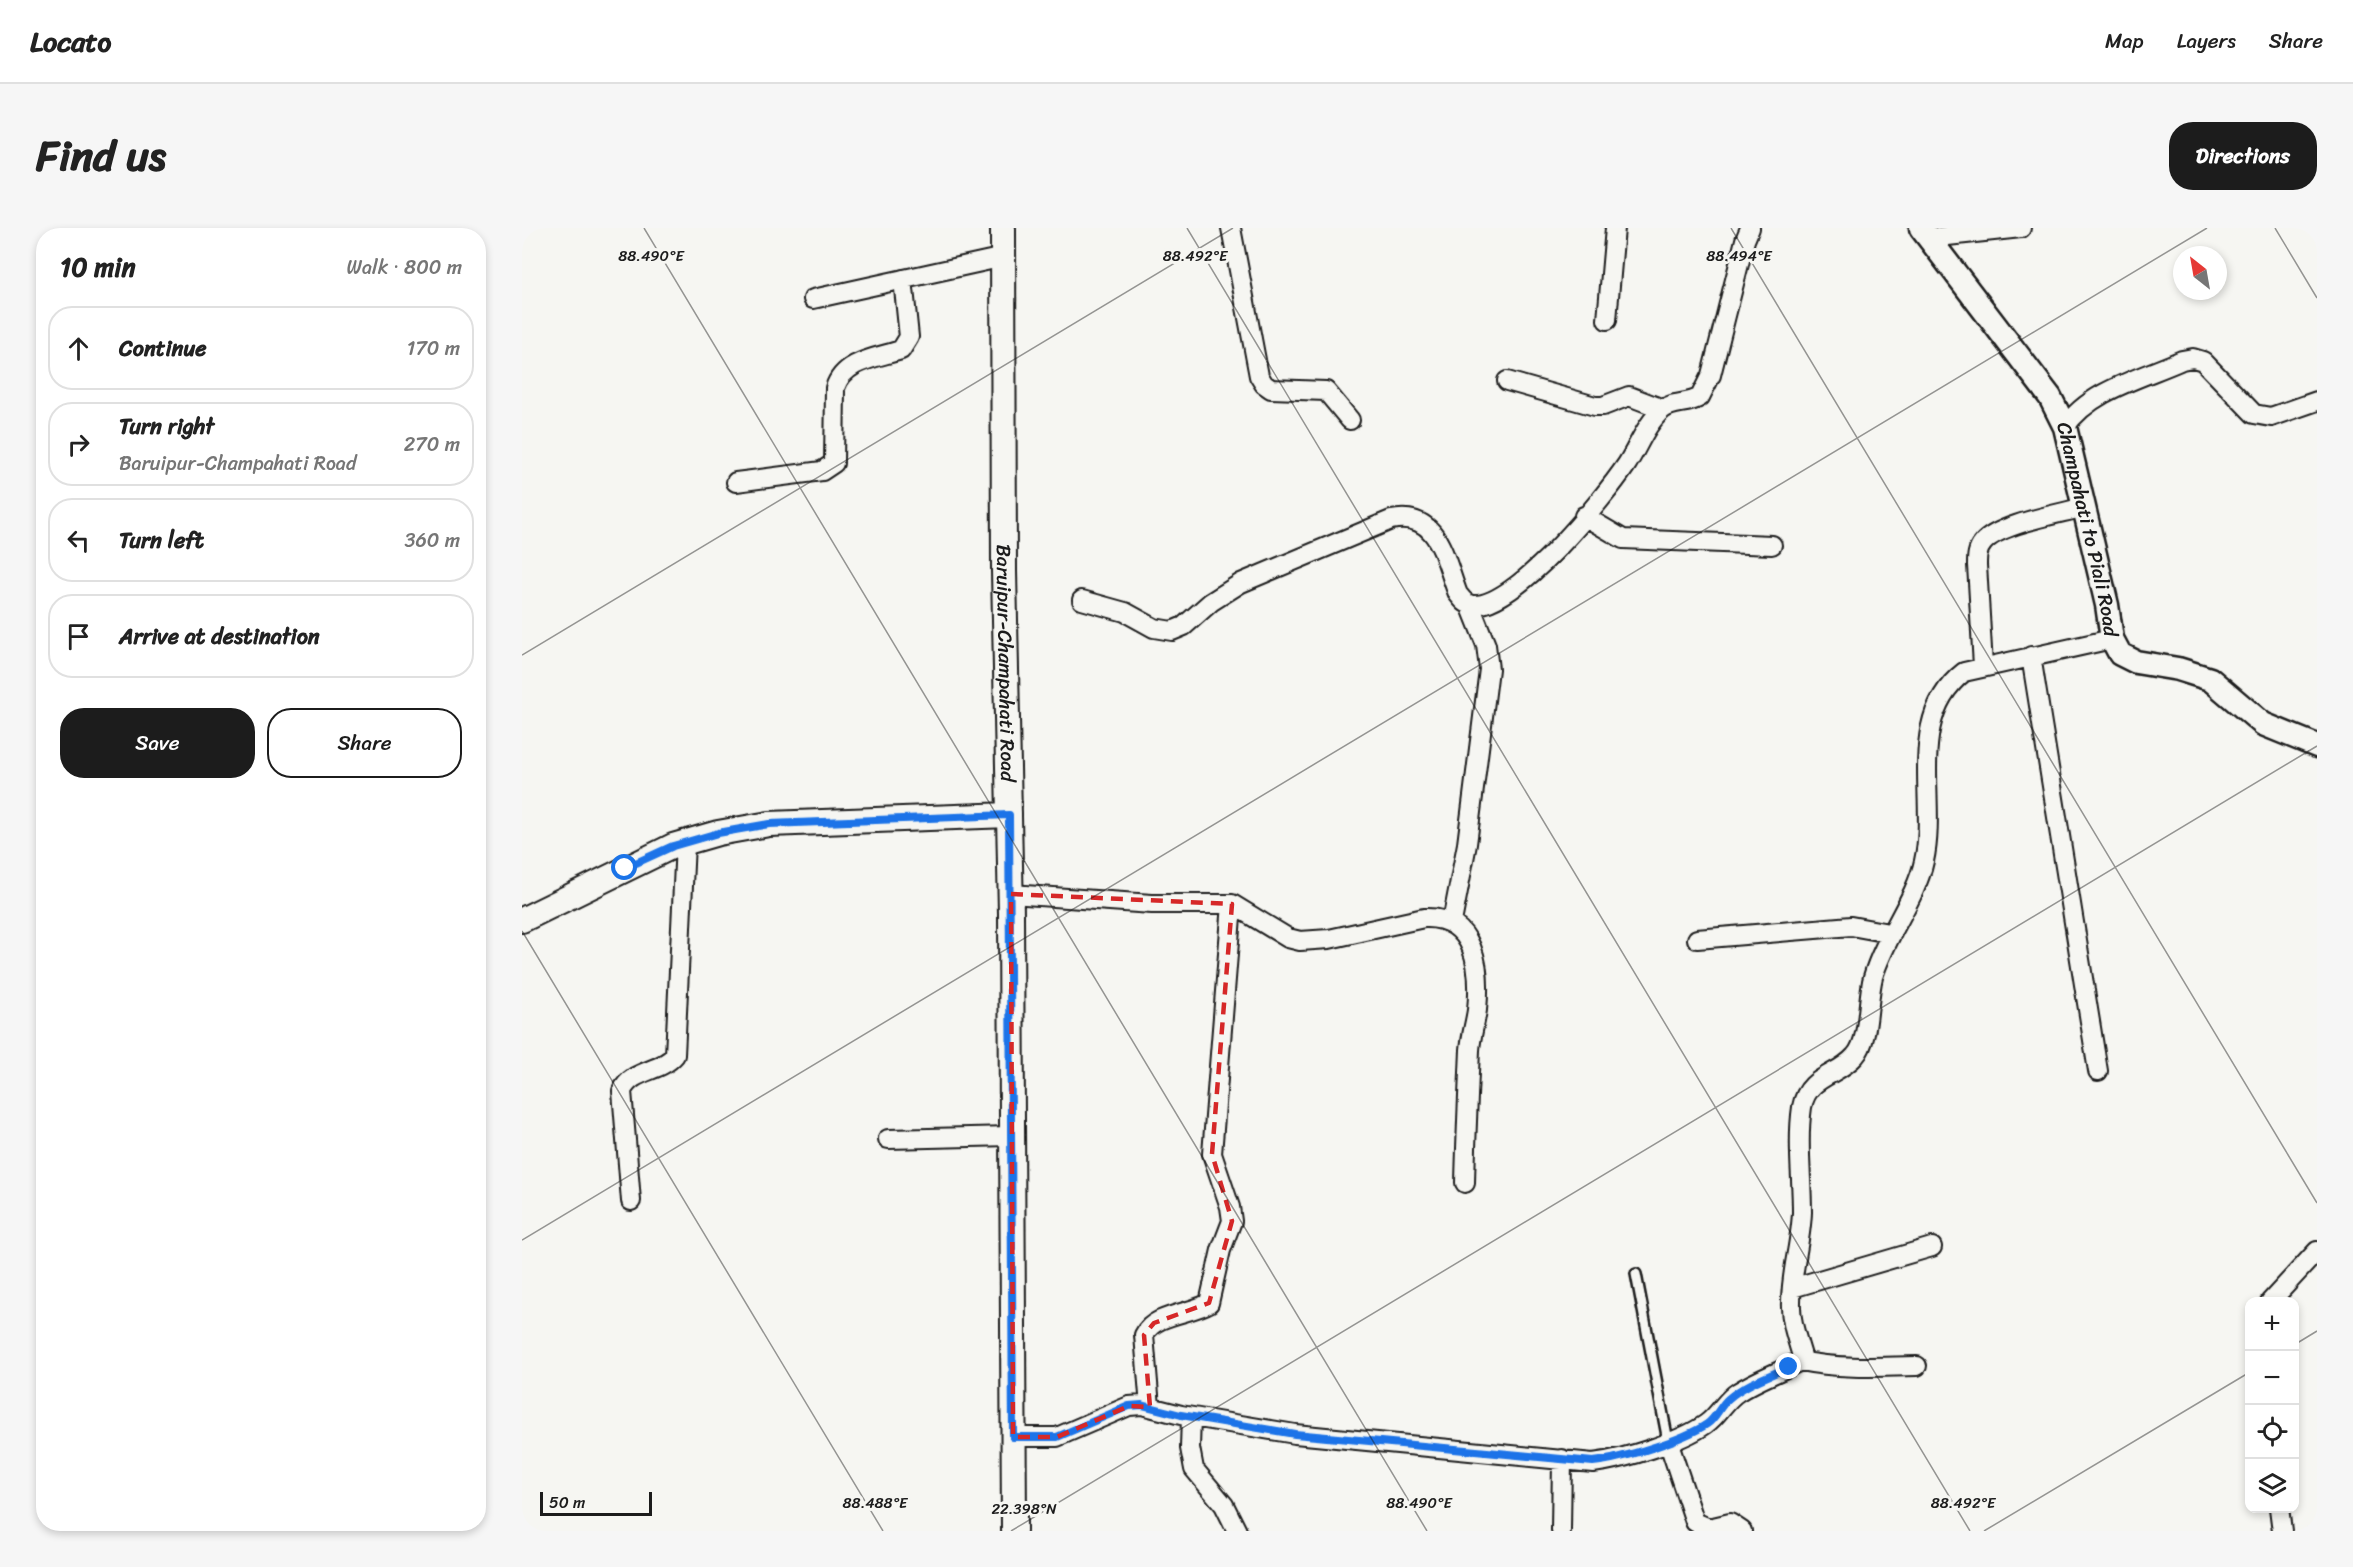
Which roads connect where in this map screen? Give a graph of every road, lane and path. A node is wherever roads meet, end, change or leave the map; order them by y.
1 (1003, 228) edge
2 (1231, 228) edge
3 (1615, 228) edge
4 (1750, 228) edge
5 (2021, 228) edge
6 (1925, 233) edge
7 (1004, 257) junction
8 (903, 279) junction
9 (813, 299) dead end
10 (1607, 320) dead end
11 (1507, 381) dead end
12 (2317, 400) edge
13 (1662, 409) junction
14 (1350, 420) dead end
15 (2065, 427) junction
16 (736, 482) dead end
17 (2084, 507) junction
18 (1584, 516) junction
19 (1772, 545) dead end
20 (1082, 600) dead end
21 (1470, 605) junction
22 (2112, 639) junction
23 (2031, 656) junction
24 (1983, 666) junction
25 (2317, 746) edge
26 (1009, 815) junction
27 (685, 843) junction
28 (1011, 894) junction
29 (1232, 904) junction
30 (522, 920) edge
31 (1452, 922) junction
32 (1889, 933) junction
33 (1697, 939) dead end
34 (2098, 1071) dead end
35 (1011, 1136) junction
36 (888, 1139) dead end
37 (1465, 1184) dead end
38 (631, 1201) dead end
39 (1932, 1247) dead end
40 (2317, 1251) edge
41 (1636, 1274) dead end
42 (1792, 1288) junction
43 (2275, 1297) edge
44 (1800, 1361) junction
45 (1917, 1366) dead end
46 (1150, 1407) junction
47 (1191, 1417) junction
48 (1013, 1437) junction
49 (1668, 1441) junction
50 (1562, 1459) junction
51 (2280, 1513) edge
52 (1014, 1531) edge
53 (1237, 1531) edge
54 (1561, 1531) edge
55 (1742, 1531) edge
56 (2282, 1531) edge

1 - 7 main road, Baruipur-Champahati Road
2 - 14 street
3 - 10 street
4 - 13 street
5 - 6 street
6 - 15 street, Champahati to Piali Road
7 - 8 street
7 - 26 main road, Baruipur-Champahati Road
8 - 9 street
8 - 16 street
11 - 13 street
12 - 15 street
13 - 18 street
15 - 17 street, Champahati to Piali Road
17 - 22 street, Champahati to Piali Road
17 - 24 street
18 - 19 street
18 - 21 street
20 - 21 street
21 - 31 street
22 - 23 street
22 - 25 street, Champahati to Piali Road
23 - 24 street
23 - 34 street
24 - 32 street
26 - 27 main road
26 - 28 main road, Baruipur-Champahati Road
27 - 30 main road
27 - 38 street
28 - 29 street
28 - 35 main road, Baruipur-Champahati Road
29 - 31 street
29 - 46 street
31 - 37 street
32 - 33 street
32 - 42 street
35 - 36 street
35 - 48 main road, Baruipur-Champahati Road
39 - 42 street
40 - 43 street
41 - 49 lane
42 - 44 street
44 - 45 street
44 - 49 street
46 - 47 street
46 - 48 street
47 - 50 street
47 - 53 street
48 - 52 main road, Baruipur-Champahati Road
49 - 50 street
49 - 55 street
50 - 54 street
51 - 56 street

